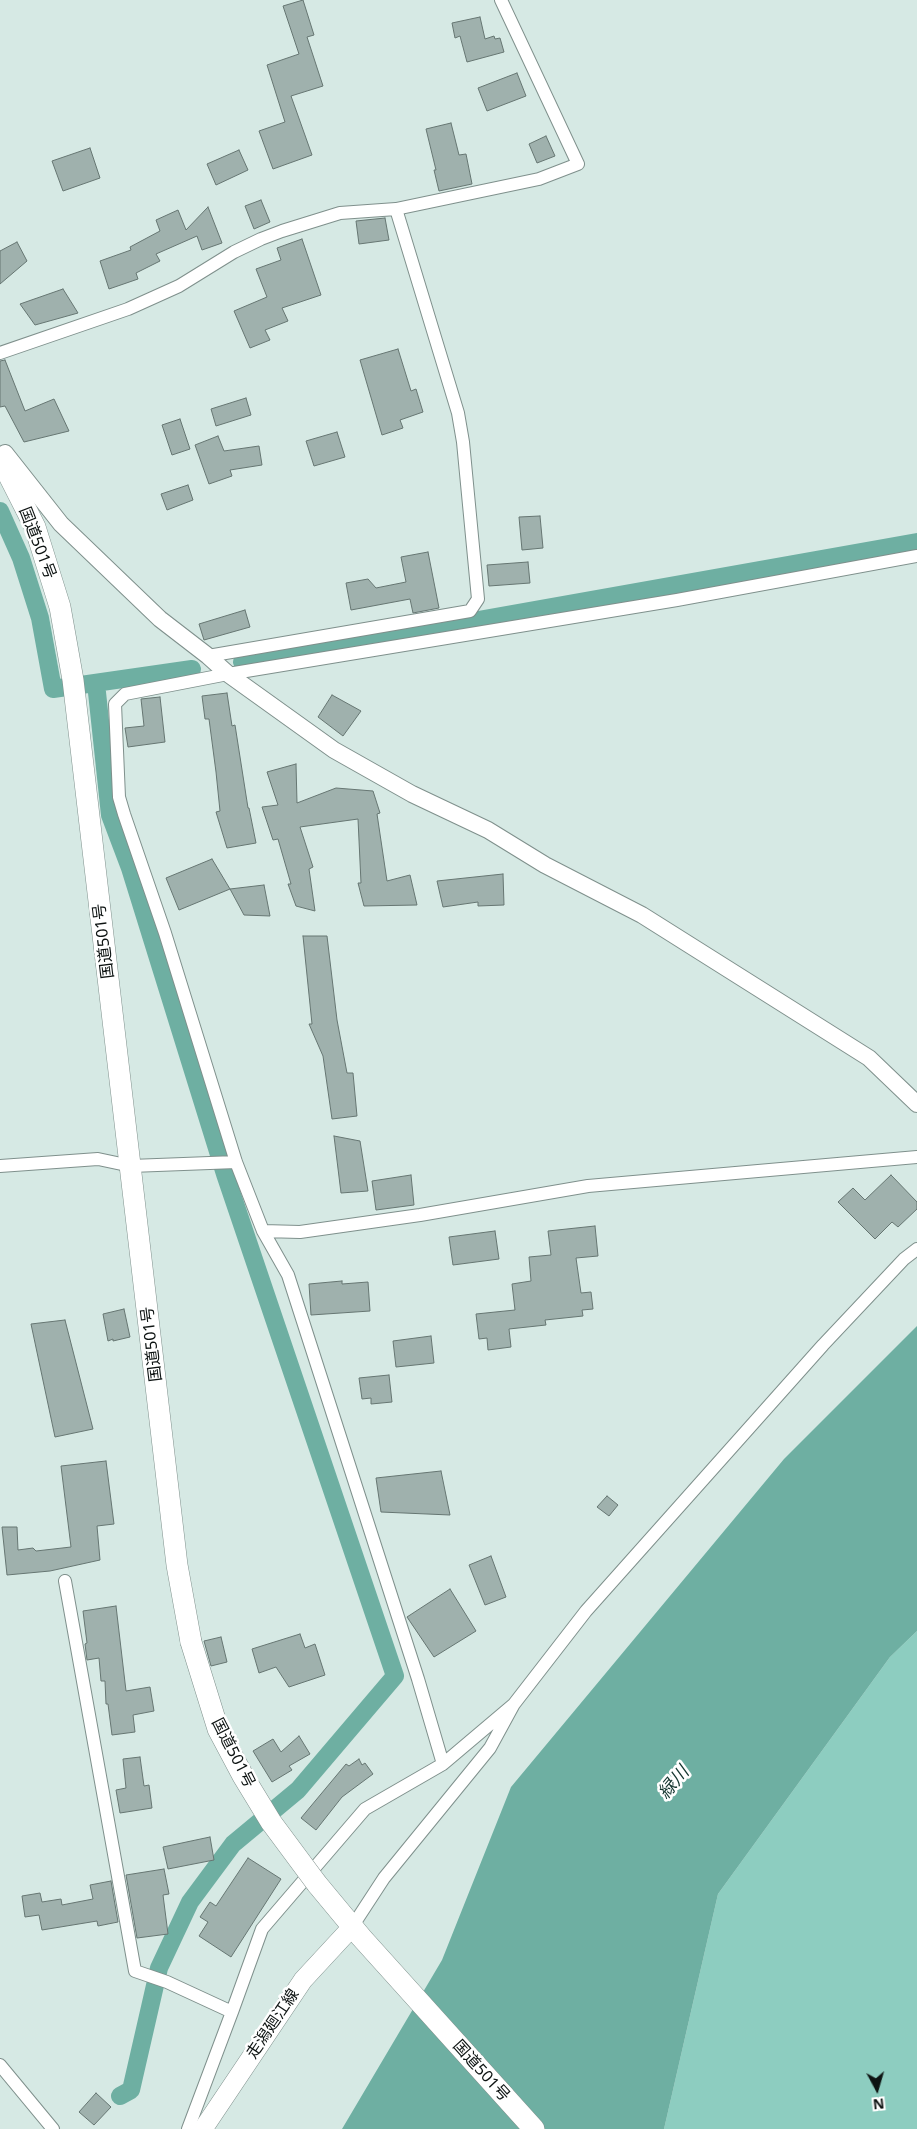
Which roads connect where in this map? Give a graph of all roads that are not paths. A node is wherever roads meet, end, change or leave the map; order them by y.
1 (501, 0) edge
2 (396, 209) junction
3 (0, 353) edge
4 (0, 448) edge
5 (0, 458) edge
6 (917, 556) edge
7 (208, 656) junction
8 (228, 674) junction
9 (917, 1104) edge
10 (917, 1157) edge
11 (232, 1162) junction
12 (0, 1166) edge
13 (131, 1166) junction
14 (264, 1232) junction
15 (917, 1249) edge
16 (65, 1581) dead end
17 (514, 1704) junction
18 (443, 1764) junction
19 (357, 1932) junction
20 (232, 2012) junction
21 (0, 2064) edge
22 (53, 2129) edge
23 (188, 2129) edge
24 (203, 2129) edge
25 (534, 2129) edge

1 - 2 street
2 - 3 street
2 - 7 street
4 - 7 street
5 - 13 highway, 国道501号
6 - 8 street
7 - 8 street
8 - 9 street
8 - 11 street
10 - 14 street
11 - 13 street
11 - 14 street
12 - 13 street
13 - 19 highway, 国道501号, bridge
14 - 18 street
15 - 17 street
16 - 20 street
17 - 18 street
17 - 19 street
18 - 20 street
19 - 24 main road, 走潟廻江線
19 - 25 highway, 国道501号
20 - 23 street
21 - 22 street

